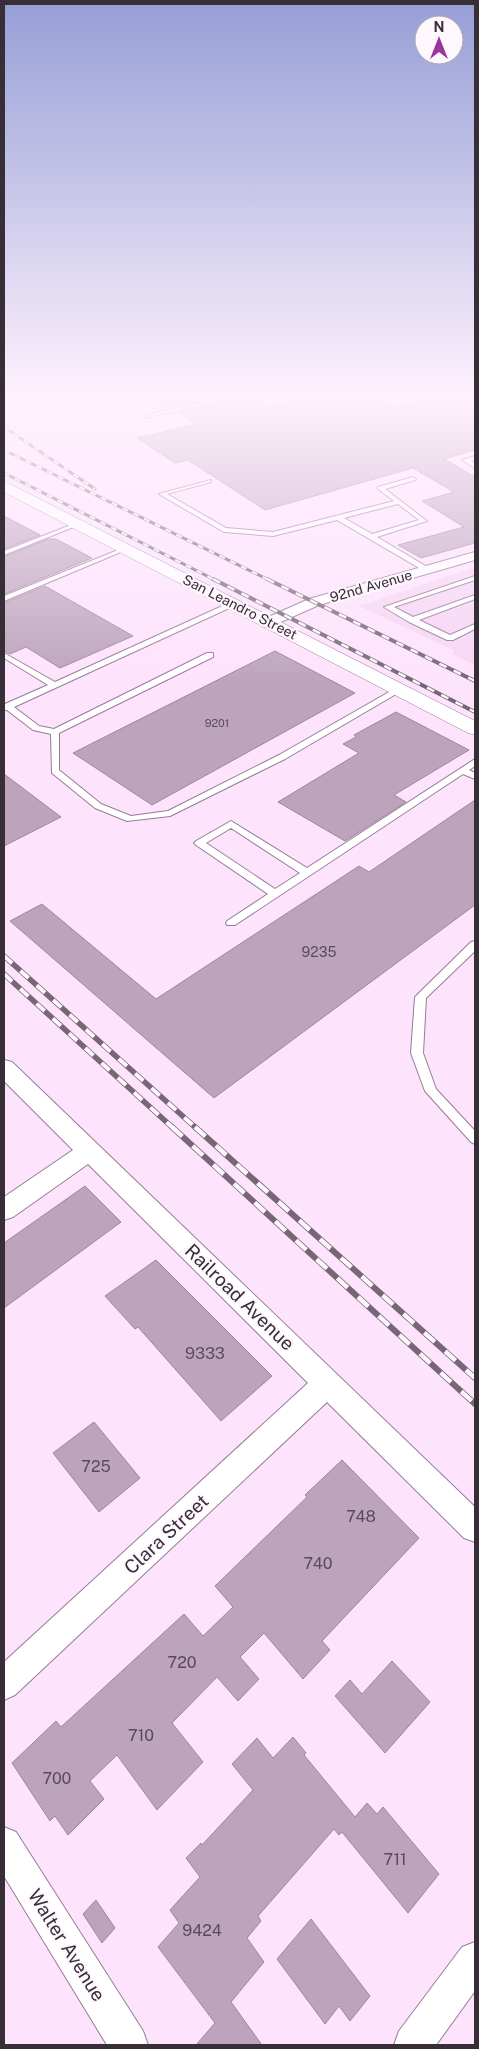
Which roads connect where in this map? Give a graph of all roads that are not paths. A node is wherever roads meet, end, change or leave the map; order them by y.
1 (13, 491) edge
2 (174, 491) edge
3 (384, 491) edge
4 (399, 502) junction
5 (339, 518) junction
6 (78, 524) junction
7 (371, 536) junction
8 (125, 548) junction
9 (4, 553) edge
10 (475, 556) edge
11 (426, 570) junction
12 (475, 578) edge
13 (475, 597) edge
14 (4, 599) edge
15 (234, 604) junction
16 (412, 620) junction
17 (269, 622) junction
18 (475, 626) edge
19 (4, 655) edge
20 (210, 655) dead end
21 (54, 685) junction
22 (399, 690) junction
23 (6, 707) edge
24 (475, 729) edge
25 (55, 732) junction
26 (475, 762) edge
27 (463, 770) junction
28 (475, 776) edge
29 (307, 873) junction
30 (274, 893) junction
31 (231, 923) dead end
32 (475, 945) edge
33 (4, 1068) edge
34 (475, 1139) edge
35 (89, 1151) junction
36 (4, 1210) edge
37 (328, 1383) junction
38 (475, 1527) edge
39 (4, 1684) edge
40 (4, 1844) edge
41 (475, 1960) edge
42 (129, 2045) edge
43 (413, 2045) edge

1 - 6 main road, San Leandro Street
2 - 5 lane
3 - 4 lane
4 - 5 lane
4 - 7 lane
5 - 7 lane
6 - 8 main road, San Leandro Street
6 - 9 lane
7 - 11 lane
8 - 14 lane
8 - 15 main road, San Leandro Street
10 - 11 street, 92nd Avenue
11 - 17 street, 92nd Avenue
12 - 16 lane
13 - 16 lane
15 - 17 main road, San Leandro Street
15 - 21 lane
16 - 18 lane
17 - 22 main road, San Leandro Street
19 - 21 lane
20 - 25 lane
21 - 23 lane
22 - 24 main road, San Leandro Street
22 - 25 lane
23 - 25 lane
26 - 27 lane
27 - 28 lane
27 - 29 lane
29 - 30 lane
29 - 30 lane
30 - 31 lane
32 - 34 lane
33 - 35 street, Railroad Avenue
35 - 36 street
35 - 37 street, Railroad Avenue
37 - 38 street, Railroad Avenue
37 - 39 street, Clara Street
40 - 42 street, Walter Avenue
41 - 43 street

